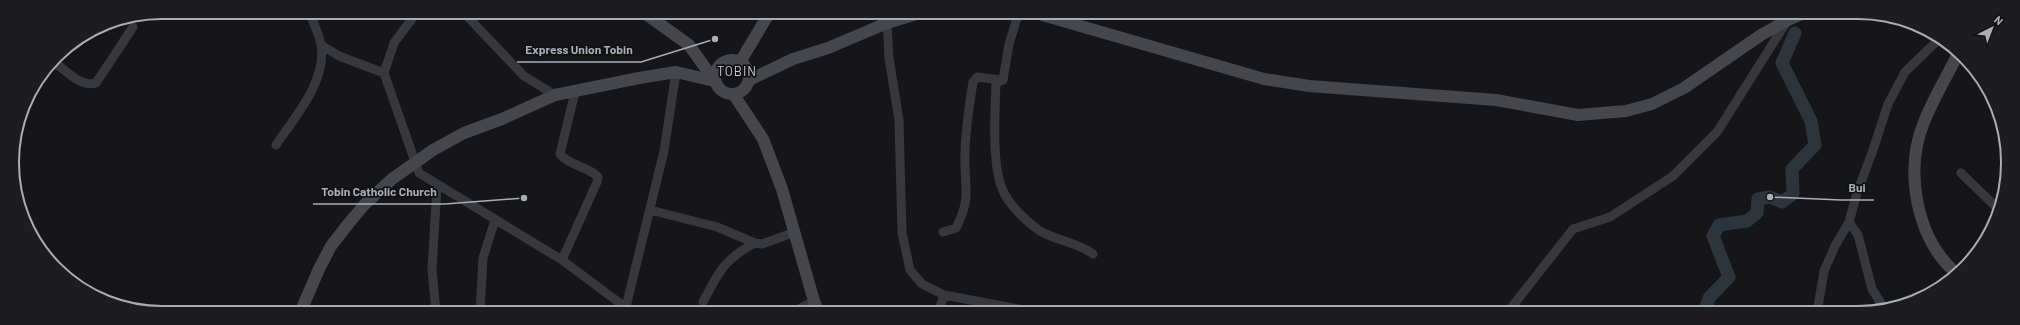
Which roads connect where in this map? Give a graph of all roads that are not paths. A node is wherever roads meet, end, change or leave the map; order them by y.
1 (312, 19) edge
2 (411, 19) edge
3 (470, 19) edge
4 (653, 19) edge
5 (766, 19) edge
6 (900, 19) edge
7 (1017, 19) edge
8 (1066, 19) edge
9 (1788, 20) joint
10 (887, 23) junction
11 (133, 26) dead end
12 (1936, 42) edge
13 (321, 45) junction
14 (1956, 58) edge
15 (740, 62) junction
16 (58, 65) edge
17 (676, 72) junction
18 (384, 73) junction
19 (714, 80) junction
20 (749, 80) junction
21 (1003, 80) junction
22 (575, 92) junction
23 (734, 95) junction
24 (555, 96) junction
25 (276, 145) dead end
26 (414, 161) junction
27 (1961, 173) dead end
28 (437, 186) junction
29 (1994, 205) edge
30 (650, 210) junction
31 (495, 220) junction
32 (1849, 222) junction
33 (795, 232) junction
34 (943, 232) dead end
35 (755, 243) junction
36 (1093, 254) dead end
37 (562, 260) junction
38 (1953, 269) edge
39 (944, 295) junction
40 (703, 302) dead end
41 (1881, 304) edge
42 (303, 306) edge
43 (435, 306) edge
44 (480, 306) edge
45 (622, 306) edge
46 (629, 306) edge
47 (816, 306) edge
48 (940, 306) edge
49 (1003, 306) edge
50 (1513, 306) edge
51 (1818, 306) edge

1 - 13 street
2 - 18 street
3 - 24 street
4 - 19 main road
5 - 15 main road
6 - 10 main road
7 - 21 street
8 - 9 main road
9 - 50 street
10 - 20 main road
10 - 39 street
11 - 16 street
12 - 32 street
13 - 18 street
13 - 25 street
14 - 38 main road
15 - 19 main road
15 - 20 main road
17 - 19 main road
17 - 22 main road
17 - 30 street
18 - 26 street
19 - 23 main road
20 - 23 main road
21 - 34 street
21 - 36 street
22 - 24 main road
22 - 37 street
23 - 33 main road
24 - 26 main road
26 - 28 street
26 - 42 main road
27 - 29 street
28 - 31 street
28 - 43 street
30 - 35 street
30 - 46 street
31 - 37 street
31 - 44 street
32 - 41 street
32 - 51 street
33 - 35 street
33 - 47 main road
35 - 40 street
37 - 45 street
39 - 48 street
39 - 49 street

